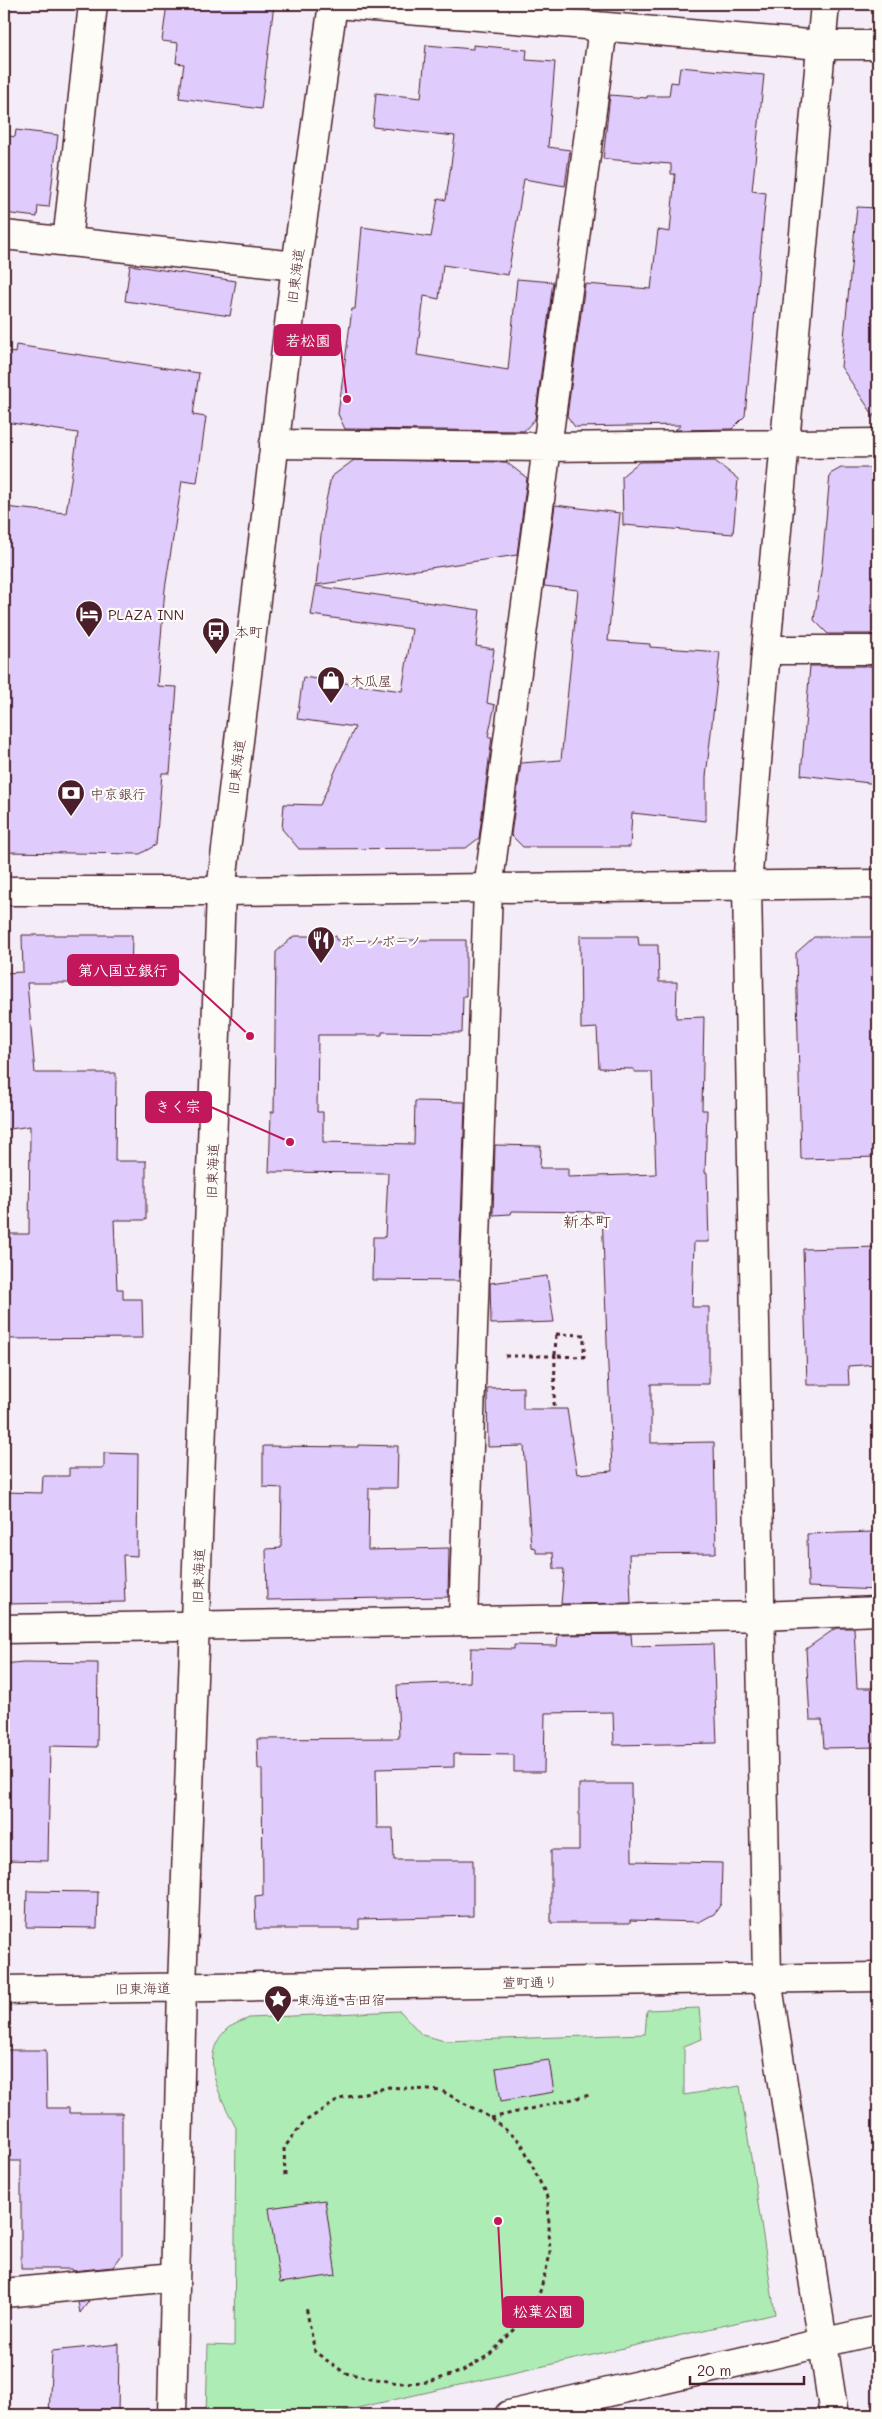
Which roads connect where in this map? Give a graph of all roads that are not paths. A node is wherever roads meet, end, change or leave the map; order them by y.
1 (93, 4) edge
2 (333, 4) edge
3 (337, 4) edge
4 (825, 4) edge
5 (603, 28) junction
6 (820, 45) junction
7 (878, 45) edge
8 (4, 235) edge
9 (67, 242) junction
10 (296, 266) junction
11 (786, 443) junction
12 (878, 443) edge
13 (274, 444) junction
14 (548, 447) junction
15 (766, 650) junction
16 (878, 650) edge
17 (878, 884) edge
18 (747, 886) junction
19 (488, 889) junction
20 (4, 891) edge
21 (221, 891) junction
22 (878, 1611) edge
23 (762, 1616) junction
24 (463, 1621) junction
25 (196, 1624) junction
26 (4, 1629) edge
27 (878, 1977) edge
28 (767, 1978) junction
29 (182, 1987) junction
30 (4, 1990) edge
31 (174, 2277) junction
32 (4, 2293) edge
33 (878, 2330) edge
34 (822, 2342) junction
35 (172, 2415) edge
36 (509, 2415) edge
37 (834, 2415) edge

1 - 9 street
2 - 10 street, 旧東海道
3 - 5 street
4 - 6 street
5 - 6 street
5 - 14 street
6 - 7 street
6 - 11 street
8 - 9 street
9 - 10 street
10 - 13 street, 旧東海道
11 - 12 street
11 - 14 street
11 - 15 street
13 - 14 street
13 - 21 street, 旧東海道
14 - 19 street
15 - 16 street
15 - 18 street
17 - 18 street
18 - 19 street
18 - 23 street
19 - 21 street
19 - 24 street
20 - 21 street
21 - 25 street, 旧東海道
22 - 23 street
23 - 24 street
23 - 28 street
24 - 25 street
25 - 26 street
25 - 29 street, 旧東海道
27 - 28 street, 萱町通り
28 - 29 street, 萱町通り
28 - 34 street
29 - 30 street, 旧東海道
29 - 31 street
31 - 32 street
31 - 35 street
33 - 34 street
34 - 36 street
34 - 37 street

